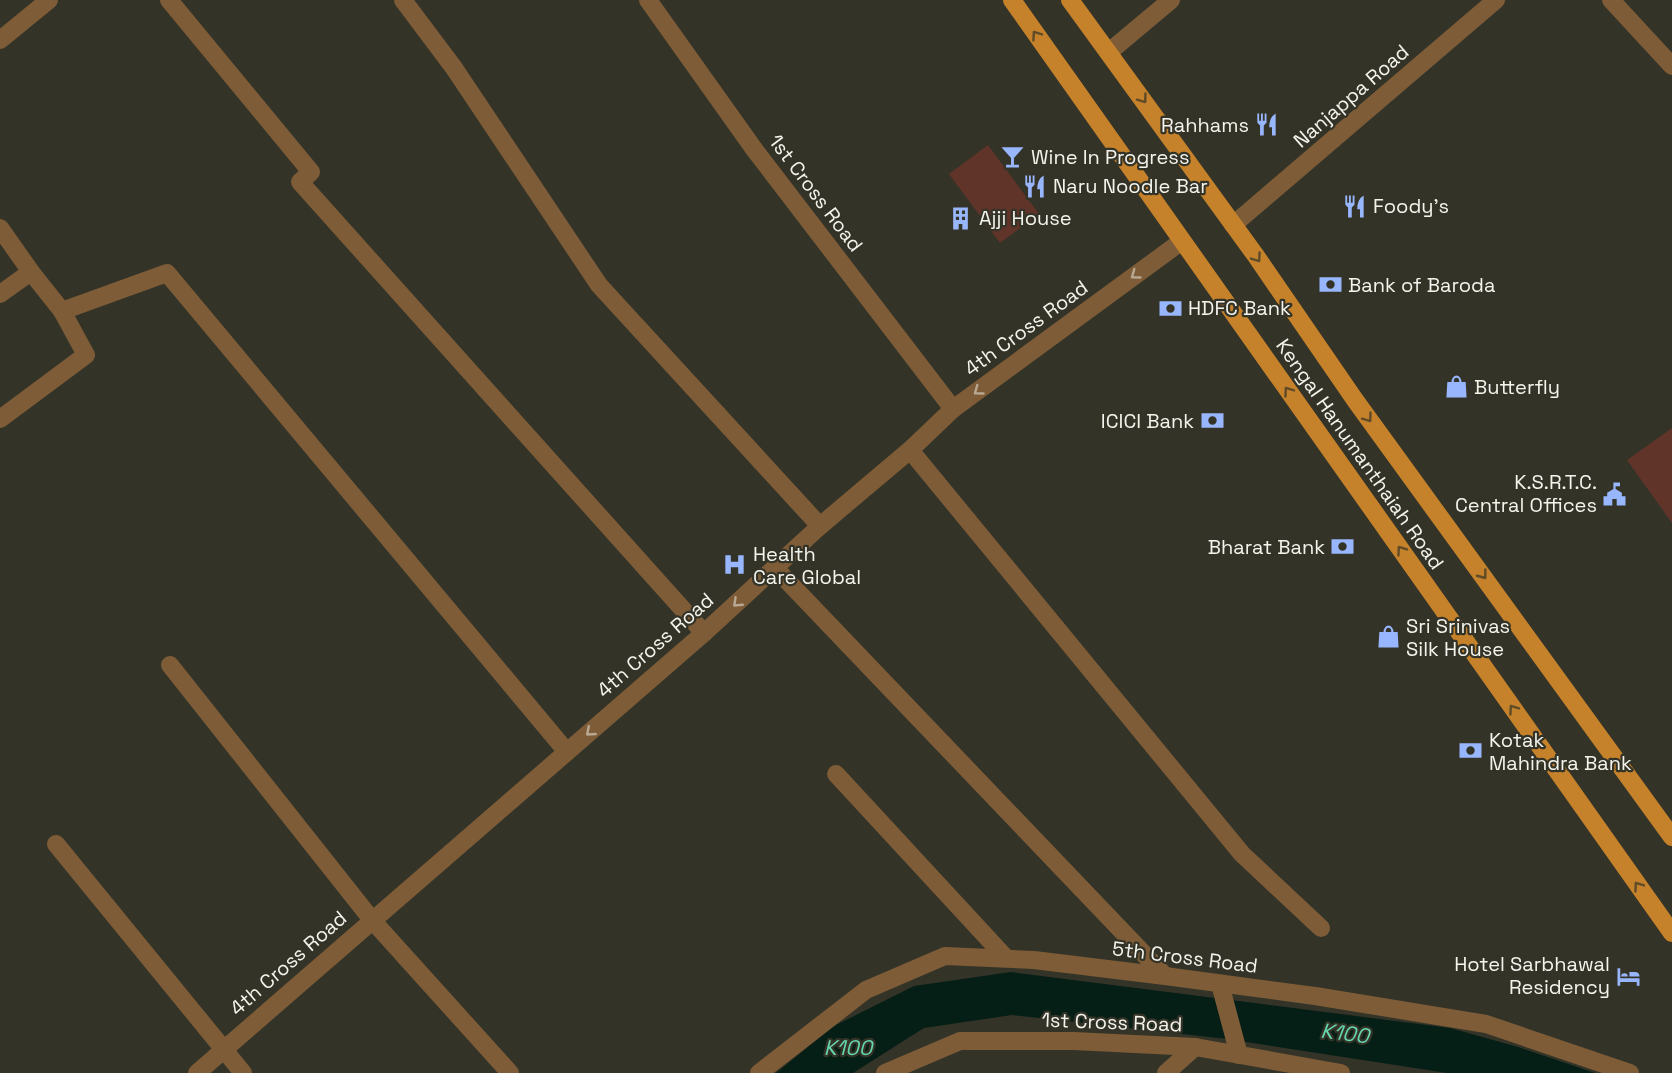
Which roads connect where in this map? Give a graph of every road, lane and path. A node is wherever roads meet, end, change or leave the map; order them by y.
1 (49, 0) edge
2 (169, 0) edge
3 (404, 0) edge
4 (648, 0) edge
5 (1012, 0) edge
6 (1070, 0) edge
7 (1171, 0) edge
8 (1496, 0) edge
9 (1611, 0) edge
10 (0, 40) edge
11 (1109, 52) junction
12 (1672, 66) edge
13 (1233, 225) junction
14 (0, 228) edge
15 (1182, 241) junction
16 (31, 272) junction
17 (0, 294) edge
18 (62, 311) junction
19 (953, 409) junction
20 (0, 419) edge
21 (910, 450) junction
22 (820, 526) junction
23 (775, 568) junction
24 (704, 633) junction
25 (170, 665) dead end
26 (567, 752) junction
27 (836, 774) dead end
28 (1672, 837) edge
29 (56, 844) dead end
30 (372, 920) junction
31 (1321, 928) dead end
32 (1672, 933) edge
33 (1006, 958) junction
34 (1165, 976) junction
35 (1222, 990) junction
36 (1196, 1047) junction
37 (1237, 1048) junction
38 (223, 1050) junction
39 (197, 1073) edge
40 (243, 1073) edge
41 (510, 1073) edge
42 (759, 1073) edge
43 (885, 1073) edge
44 (1166, 1073) edge
45 (1341, 1073) edge
46 (1630, 1073) edge

1 - 10 street
2 - 24 street
3 - 22 street
4 - 19 street, 1st Cross Road
15 -> 5 main road, Kengal Hanumanthaiah Road
6 - 11 main road, Kengal Hanumanthaiah Road
7 - 11 street
8 - 13 street, Nanjappa Road
9 - 12 street
11 -> 13 main road, Kengal Hanumanthaiah Road
13 -> 28 main road, Kengal Hanumanthaiah Road
14 - 16 street
15 -> 19 street, 4th Cross Road
32 -> 15 main road, Kengal Hanumanthaiah Road
16 - 17 street
16 - 18 street
18 - 20 street
18 - 26 street
19 - 21 street, 4th Cross Road
21 - 22 street, 4th Cross Road
21 - 31 street
22 - 23 street, 4th Cross Road
23 -> 24 street, 4th Cross Road
23 - 34 street
24 -> 26 street, 4th Cross Road
25 - 30 street
26 - 30 street, 4th Cross Road
27 - 33 street
29 - 38 street
30 - 38 street, 4th Cross Road
30 - 41 street
33 - 34 street, 5th Cross Road
33 - 42 street, 5th Cross Road
34 - 35 street, 5th Cross Road
35 - 37 street
35 - 46 street, 5th Cross Road
36 - 37 street, 1st Cross Road
36 - 43 street, 1st Cross Road
36 - 44 street
37 - 45 street, 1st Cross Road
38 - 39 street, 4th Cross Road
38 - 40 street

